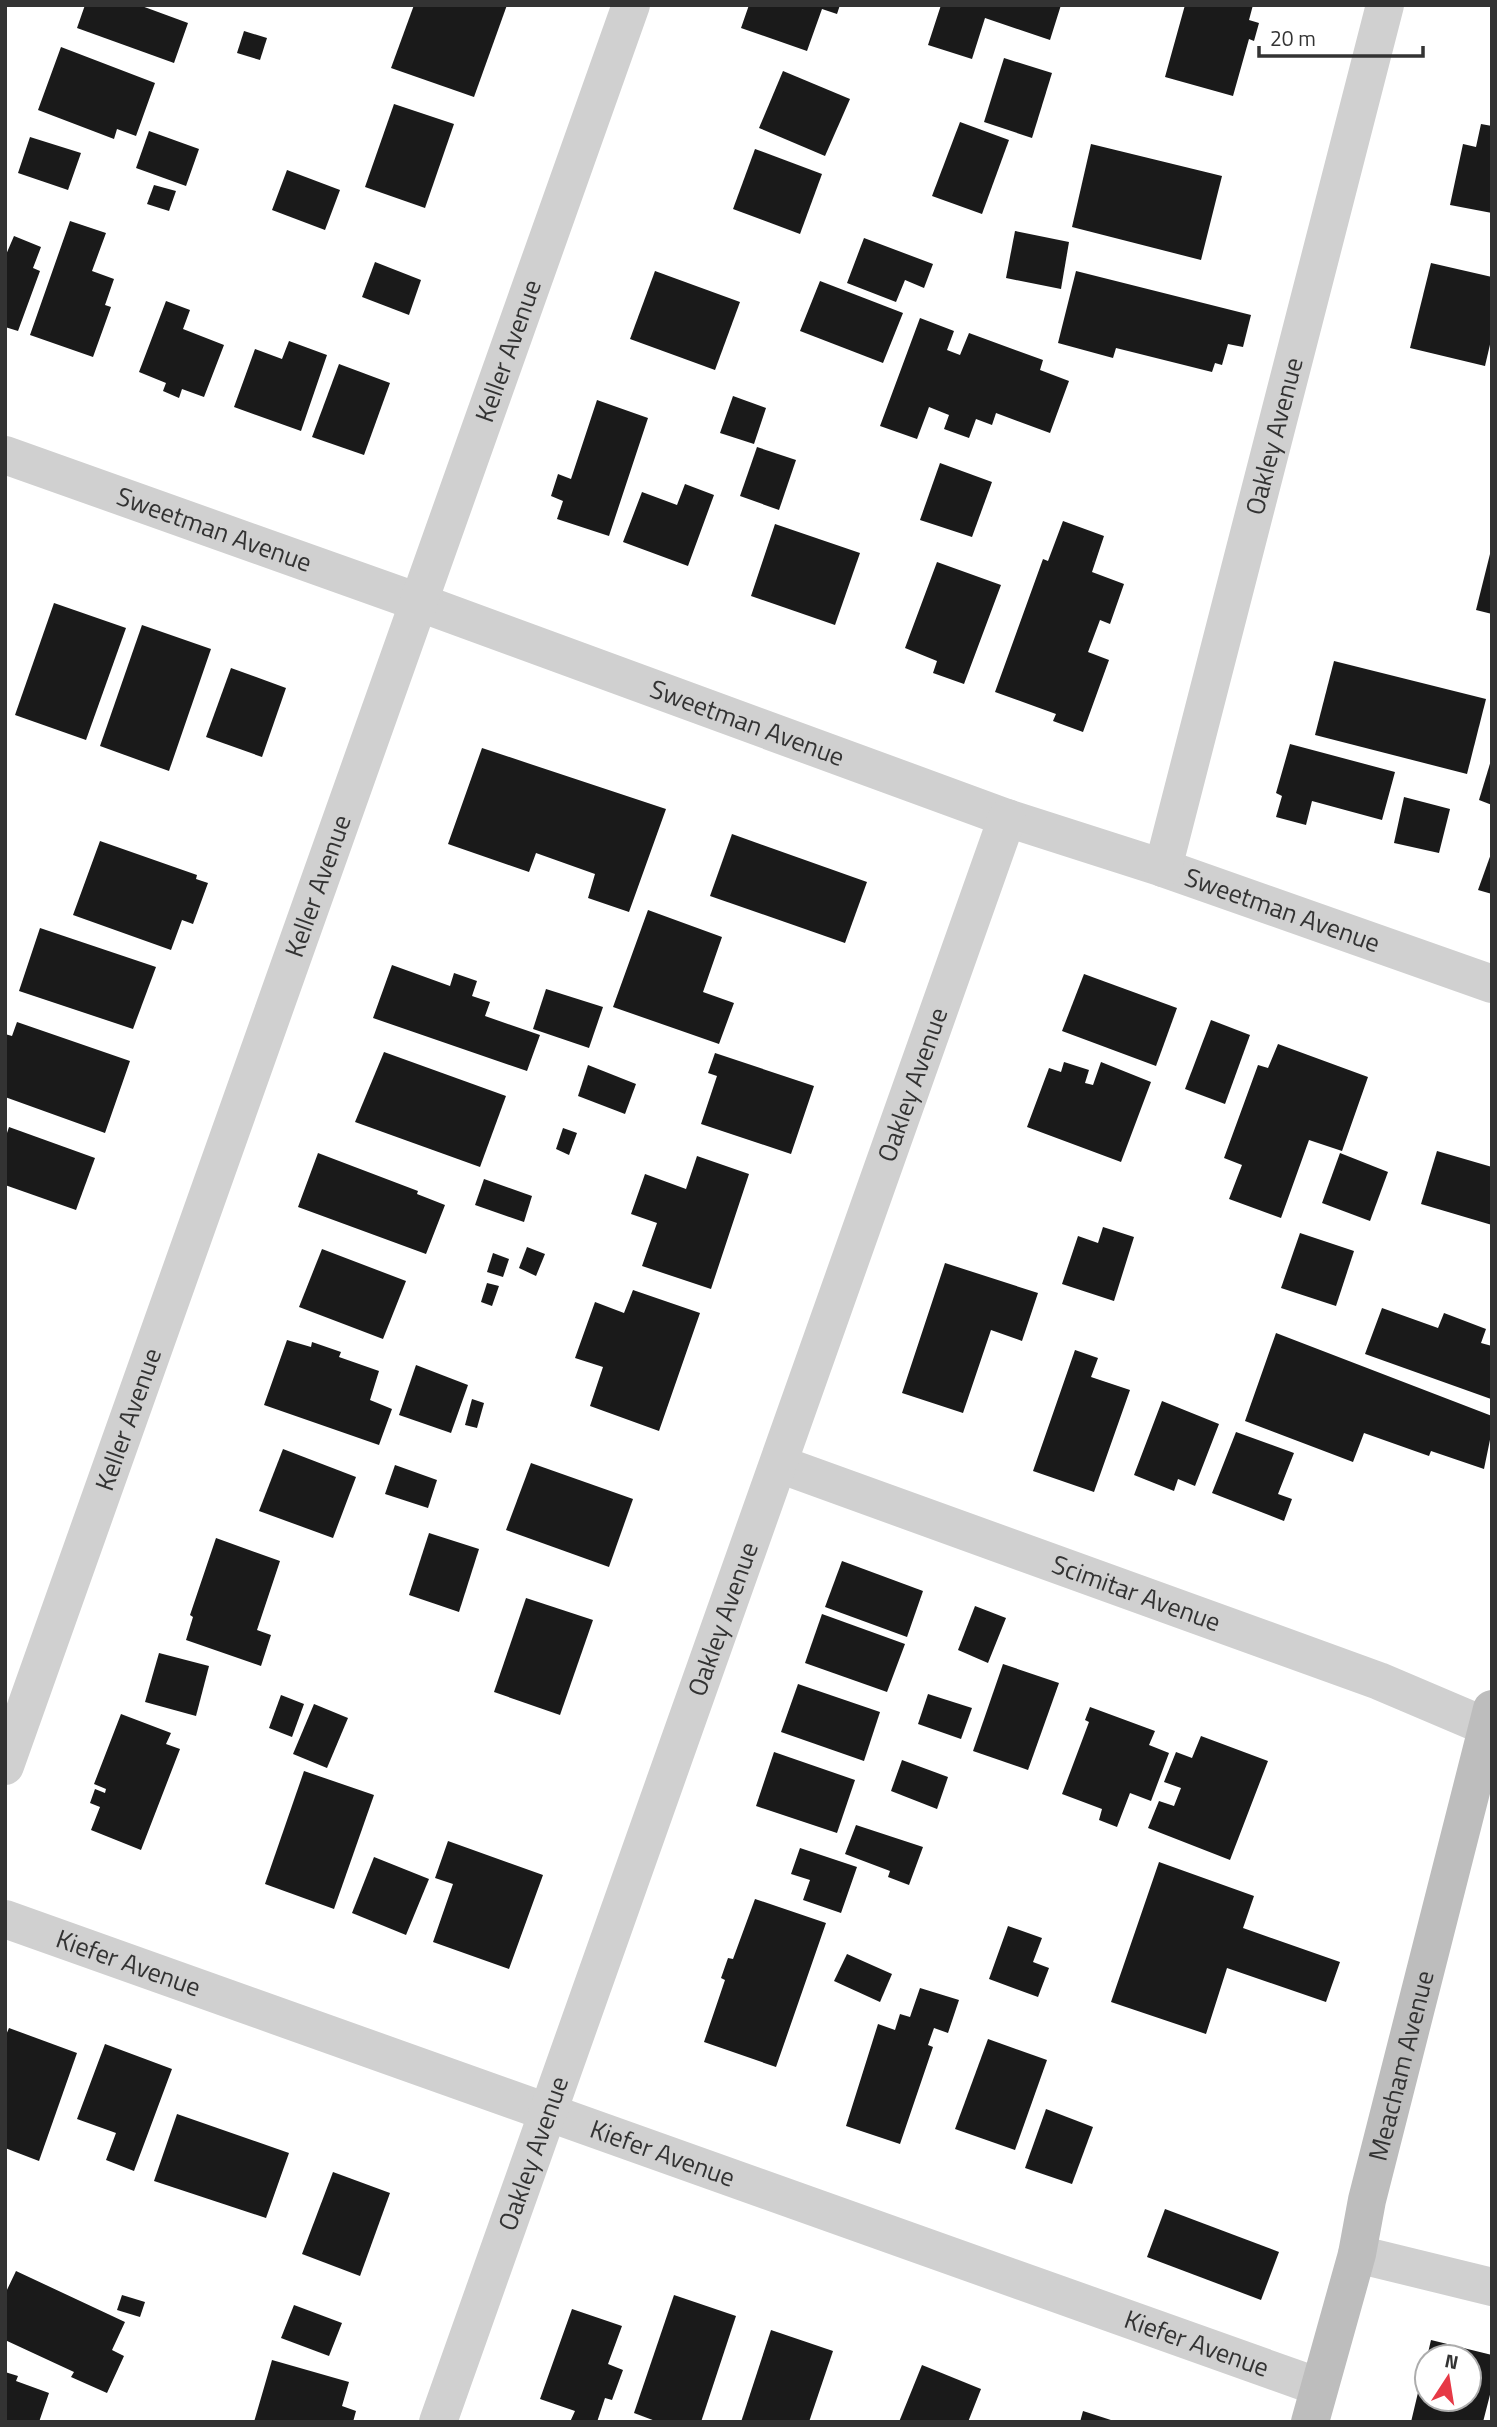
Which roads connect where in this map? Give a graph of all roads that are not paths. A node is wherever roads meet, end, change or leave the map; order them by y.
1 (631, 5) edge
2 (1385, 5) edge
3 (5, 454) edge
4 (418, 602) junction
5 (1007, 818) junction
6 (1163, 867) junction
7 (1492, 984) edge
8 (779, 1464) junction
9 (1490, 1722) edge
10 (5, 1766) edge
11 (5, 1919) edge
12 (548, 2113) junction
13 (1357, 2254) junction
14 (1492, 2287) edge
15 (1314, 2404) edge
16 (438, 2422) edge

1 - 4 street, Keller Avenue
2 - 6 street, Oakley Avenue
3 - 4 street, Sweetman Avenue
4 - 5 street, Sweetman Avenue
4 - 10 street, Keller Avenue
5 - 6 street, Sweetman Avenue
5 - 8 street, Oakley Avenue
6 - 7 street, Sweetman Avenue
8 - 9 street, Scimitar Avenue
8 - 12 street, Oakley Avenue
9 - 13 main road, Meacham Avenue
11 - 12 street, Kiefer Avenue
12 - 15 street, Kiefer Avenue
12 - 16 street, Oakley Avenue
13 - 14 street
13 - 15 main road, Meacham Avenue

